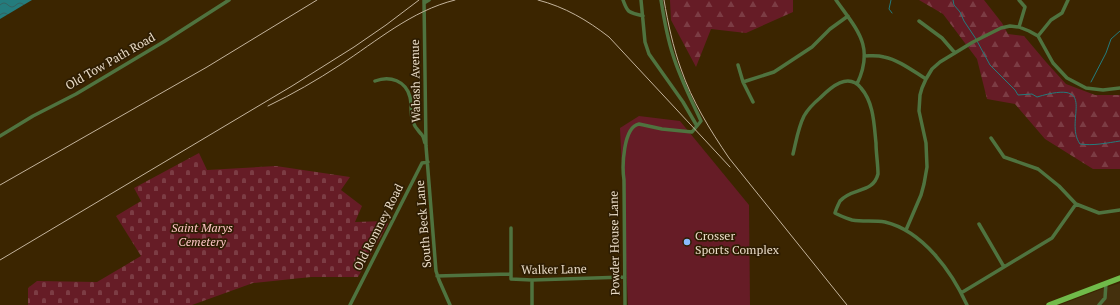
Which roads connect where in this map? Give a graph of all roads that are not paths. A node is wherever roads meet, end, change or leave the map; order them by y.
1 (229, 0) edge
2 (429, 0) edge
3 (623, 0) edge
4 (641, 0) edge
5 (661, 0) edge
6 (836, 0) edge
7 (1019, 0) edge
8 (1068, 0) edge
9 (424, 1) edge
10 (643, 16) junction
11 (848, 16) junction
12 (919, 21) dead end
13 (1019, 27) junction
14 (1038, 36) junction
15 (955, 52) junction
16 (864, 56) junction
17 (738, 65) dead end
18 (926, 78) junction
19 (375, 81) dead end
20 (743, 82) junction
21 (857, 84) junction
22 (1120, 88) edge
23 (753, 102) dead end
24 (697, 126) junction
25 (0, 136) edge
26 (991, 138) dead end
27 (426, 146) junction
28 (793, 154) dead end
29 (428, 162) junction
30 (1076, 204) junction
31 (1120, 210) edge
32 (979, 224) dead end
33 (511, 228) dead end
34 (906, 230) junction
35 (1004, 267) junction
36 (511, 274) junction
37 (437, 276) junction
38 (625, 277) junction
39 (1120, 278) edge
40 (532, 280) junction
41 (1106, 283) junction
42 (961, 293) junction
43 (350, 305) edge
44 (450, 305) edge
45 (532, 305) edge
46 (625, 305) edge
47 (967, 305) edge
48 (1049, 305) edge
49 (1099, 305) edge

1 - 25 street, Old Tow Path Road
2 - 9 street
3 - 10 street
4 - 10 street
5 - 24 street
6 - 11 street
7 - 13 street
8 - 14 street
9 - 27 street, Wabash Avenue
10 - 24 street
11 - 16 street
11 - 20 street
12 - 15 street
13 - 14 street
13 - 15 street
14 - 22 street
15 - 18 street
16 - 18 street
16 - 21 street
17 - 20 street
18 - 34 street
19 - 27 street
20 - 23 street
21 - 28 street
21 - 34 street
24 - 38 street, Powder House Lane
26 - 30 street
27 - 29 street, Wabash Avenue
29 - 37 street, South Beck Lane
29 - 43 street, Old Romney Road
30 - 31 street
30 - 35 street
32 - 35 street
33 - 36 street, Walker Lane
34 - 42 street
35 - 42 street
36 - 37 street
36 - 40 street, Walker Lane
37 - 44 street, South Beck Lane
38 - 40 street, Walker Lane
38 - 46 street, Powder House Lane
39 - 41 main road
40 - 45 street
41 - 48 main road
41 - 49 street
42 - 47 street

